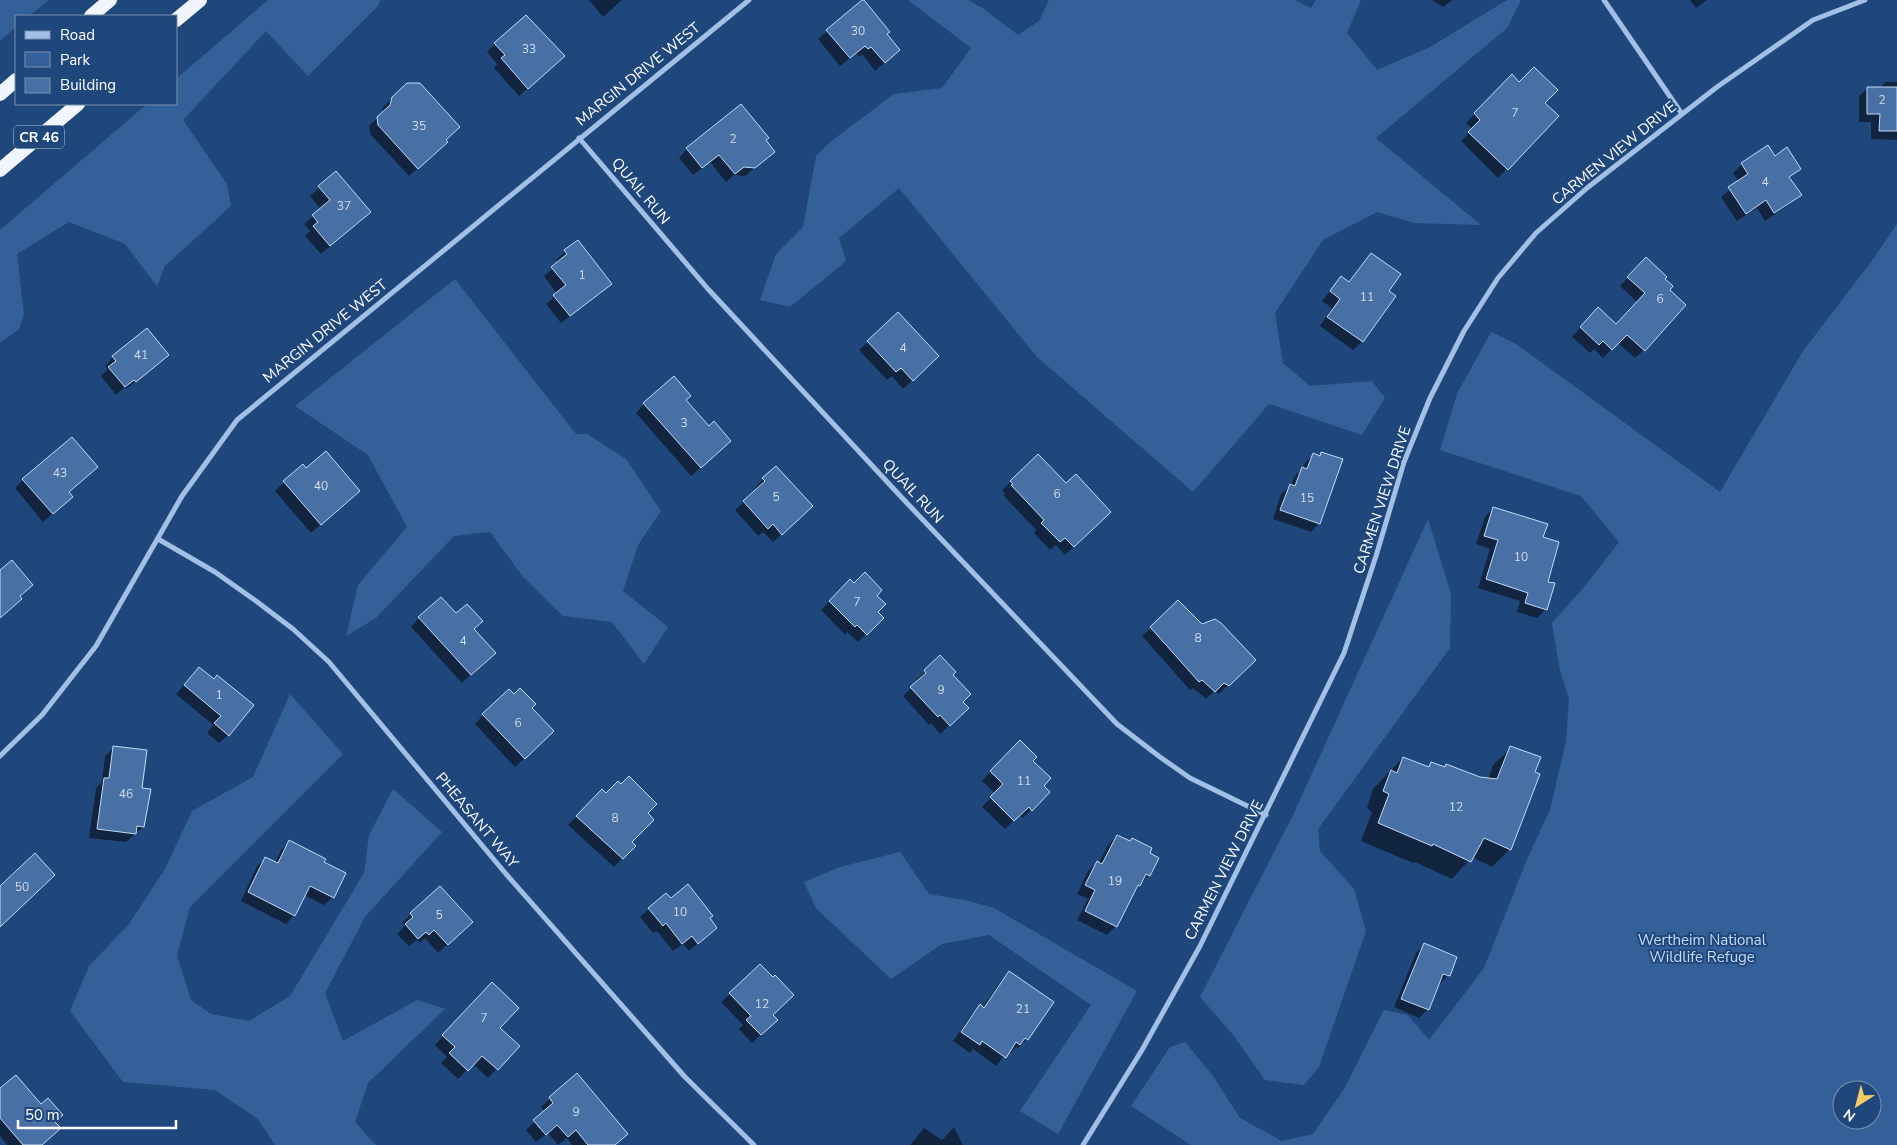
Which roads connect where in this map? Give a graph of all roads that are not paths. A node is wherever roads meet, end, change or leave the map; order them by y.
1 (110, 0) edge
2 (200, 0) edge
3 (749, 0) edge
4 (1604, 0) edge
5 (1865, 0) edge
6 (92, 15) edge
7 (178, 18) edge
8 (15, 81) edge
9 (0, 94) edge
10 (77, 105) edge
11 (1682, 114) junction
12 (580, 138) junction
13 (0, 170) edge
14 (158, 539) junction
15 (0, 756) edge
16 (1266, 814) junction
17 (754, 1145) edge
18 (1083, 1145) edge

1 - 6 highway
2 - 7 highway
3 - 12 street, MARGIN DRIVE WEST
4 - 11 street
5 - 11 street, CARMEN VIEW DRIVE
8 - 9 highway
10 - 13 highway, CR 46
11 - 16 street, CARMEN VIEW DRIVE
12 - 14 street, MARGIN DRIVE WEST
12 - 16 street, QUAIL RUN
14 - 15 street, MARGIN DRIVE WEST
14 - 17 street, PHEASANT WAY
16 - 18 street, CARMEN VIEW DRIVE

